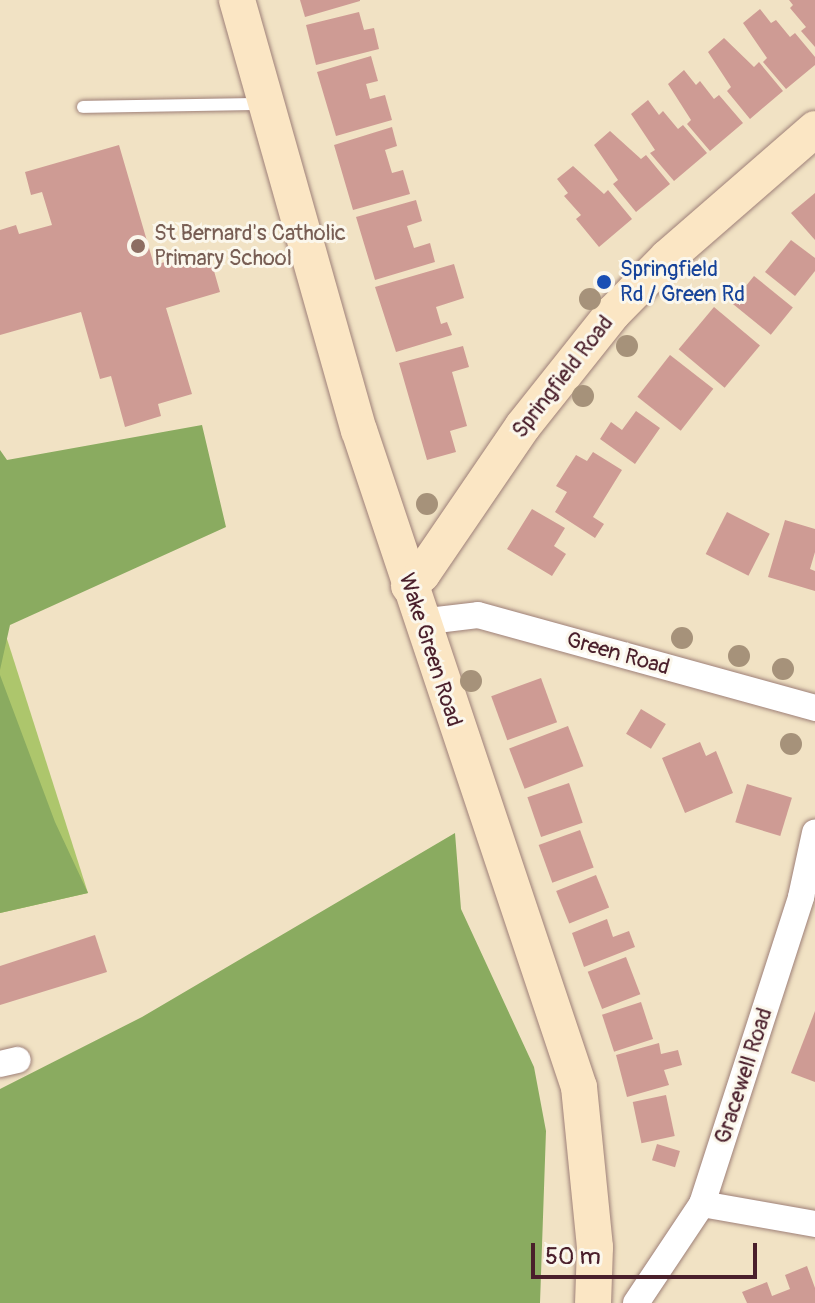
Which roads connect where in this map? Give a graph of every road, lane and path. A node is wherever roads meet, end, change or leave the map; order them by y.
1 (237, 0) edge
2 (266, 104) junction
3 (83, 107) dead end
4 (814, 131) edge
5 (409, 586) junction
6 (420, 622) junction
7 (815, 708) edge
8 (815, 833) edge
9 (702, 1204) junction
10 (815, 1224) edge
11 (593, 1303) edge
12 (636, 1303) edge

1 - 2 street, Wake Green Road
2 - 3 lane
2 - 5 street, Wake Green Road
4 - 5 street, Springfield Road
5 - 6 street, Wake Green Road
6 - 7 street, Green Road
6 - 11 street, Wake Green Road
8 - 9 street, Gracewell Road
9 - 10 street
9 - 12 street, Gracewell Road

